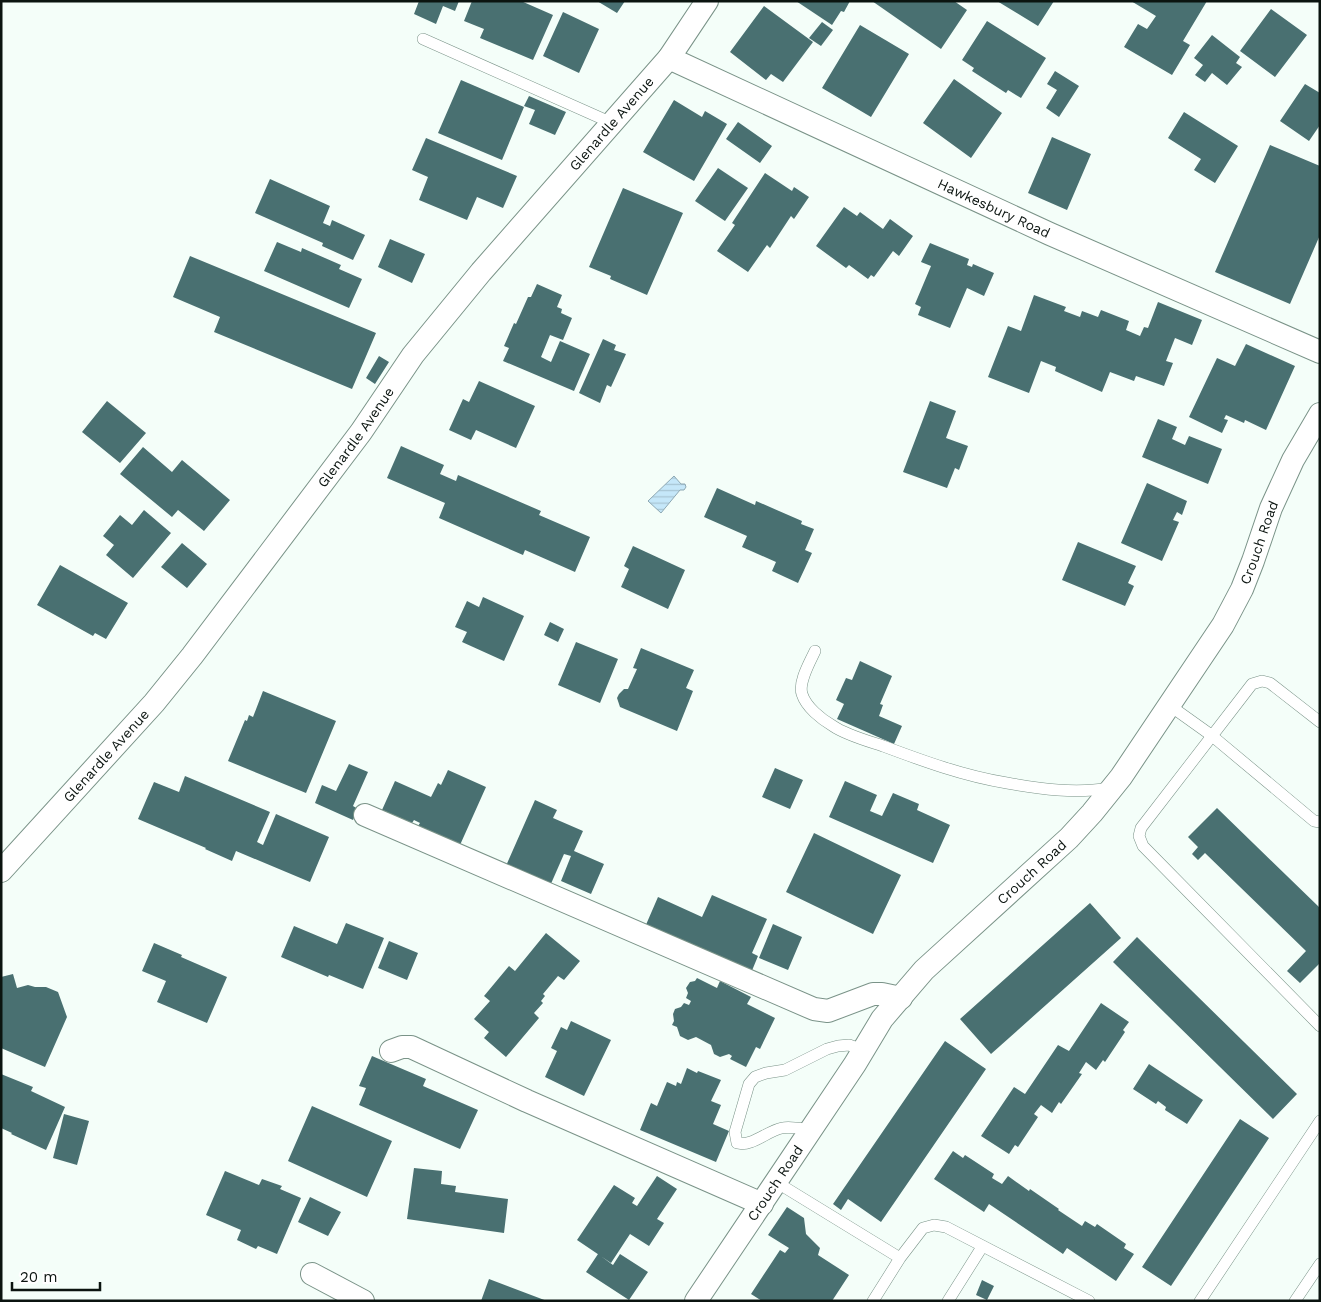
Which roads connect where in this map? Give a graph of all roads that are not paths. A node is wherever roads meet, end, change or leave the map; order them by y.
1 (707, 1) edge
2 (423, 40) dead end
3 (669, 58) junction
4 (612, 123) junction
5 (1320, 352) edge
6 (1320, 414) edge
7 (815, 651) dead end
8 (1169, 705) junction
9 (1320, 722) edge
10 (1212, 735) junction
11 (1113, 787) junction
12 (365, 816) dead end
13 (1320, 822) edge
14 (1, 871) edge
15 (901, 998) junction
16 (1320, 1026) edge
17 (863, 1050) junction
18 (391, 1051) dead end
19 (1320, 1121) edge
20 (811, 1130) junction
21 (776, 1182) junction
22 (762, 1204) junction
23 (982, 1247) junction
24 (900, 1258) junction
25 (1320, 1264) edge
26 (312, 1274) dead end
27 (363, 1301) edge
28 (696, 1301) edge
29 (873, 1301) edge
30 (948, 1301) edge
31 (1089, 1301) edge
32 (1200, 1301) edge
33 (1295, 1301) edge

1 - 3 street, Glenardle Avenue
2 - 4 lane
3 - 4 street, Glenardle Avenue
3 - 5 street, Hawkesbury Road
4 - 14 street, Glenardle Avenue
6 - 8 street, Crouch Road
7 - 11 lane
8 - 10 lane
8 - 11 street, Crouch Road
9 - 10 lane
10 - 13 lane
10 - 16 lane
11 - 15 street, Crouch Road
12 - 15 street
15 - 17 street, Crouch Road
17 - 20 street, Crouch Road
17 - 20 lane
18 - 22 street
19 - 32 lane
20 - 21 street, Crouch Road
21 - 22 street, Crouch Road
21 - 24 lane
22 - 28 street, Crouch Road
23 - 24 lane
23 - 30 lane
23 - 31 lane
24 - 29 lane
25 - 33 lane
26 - 27 street

